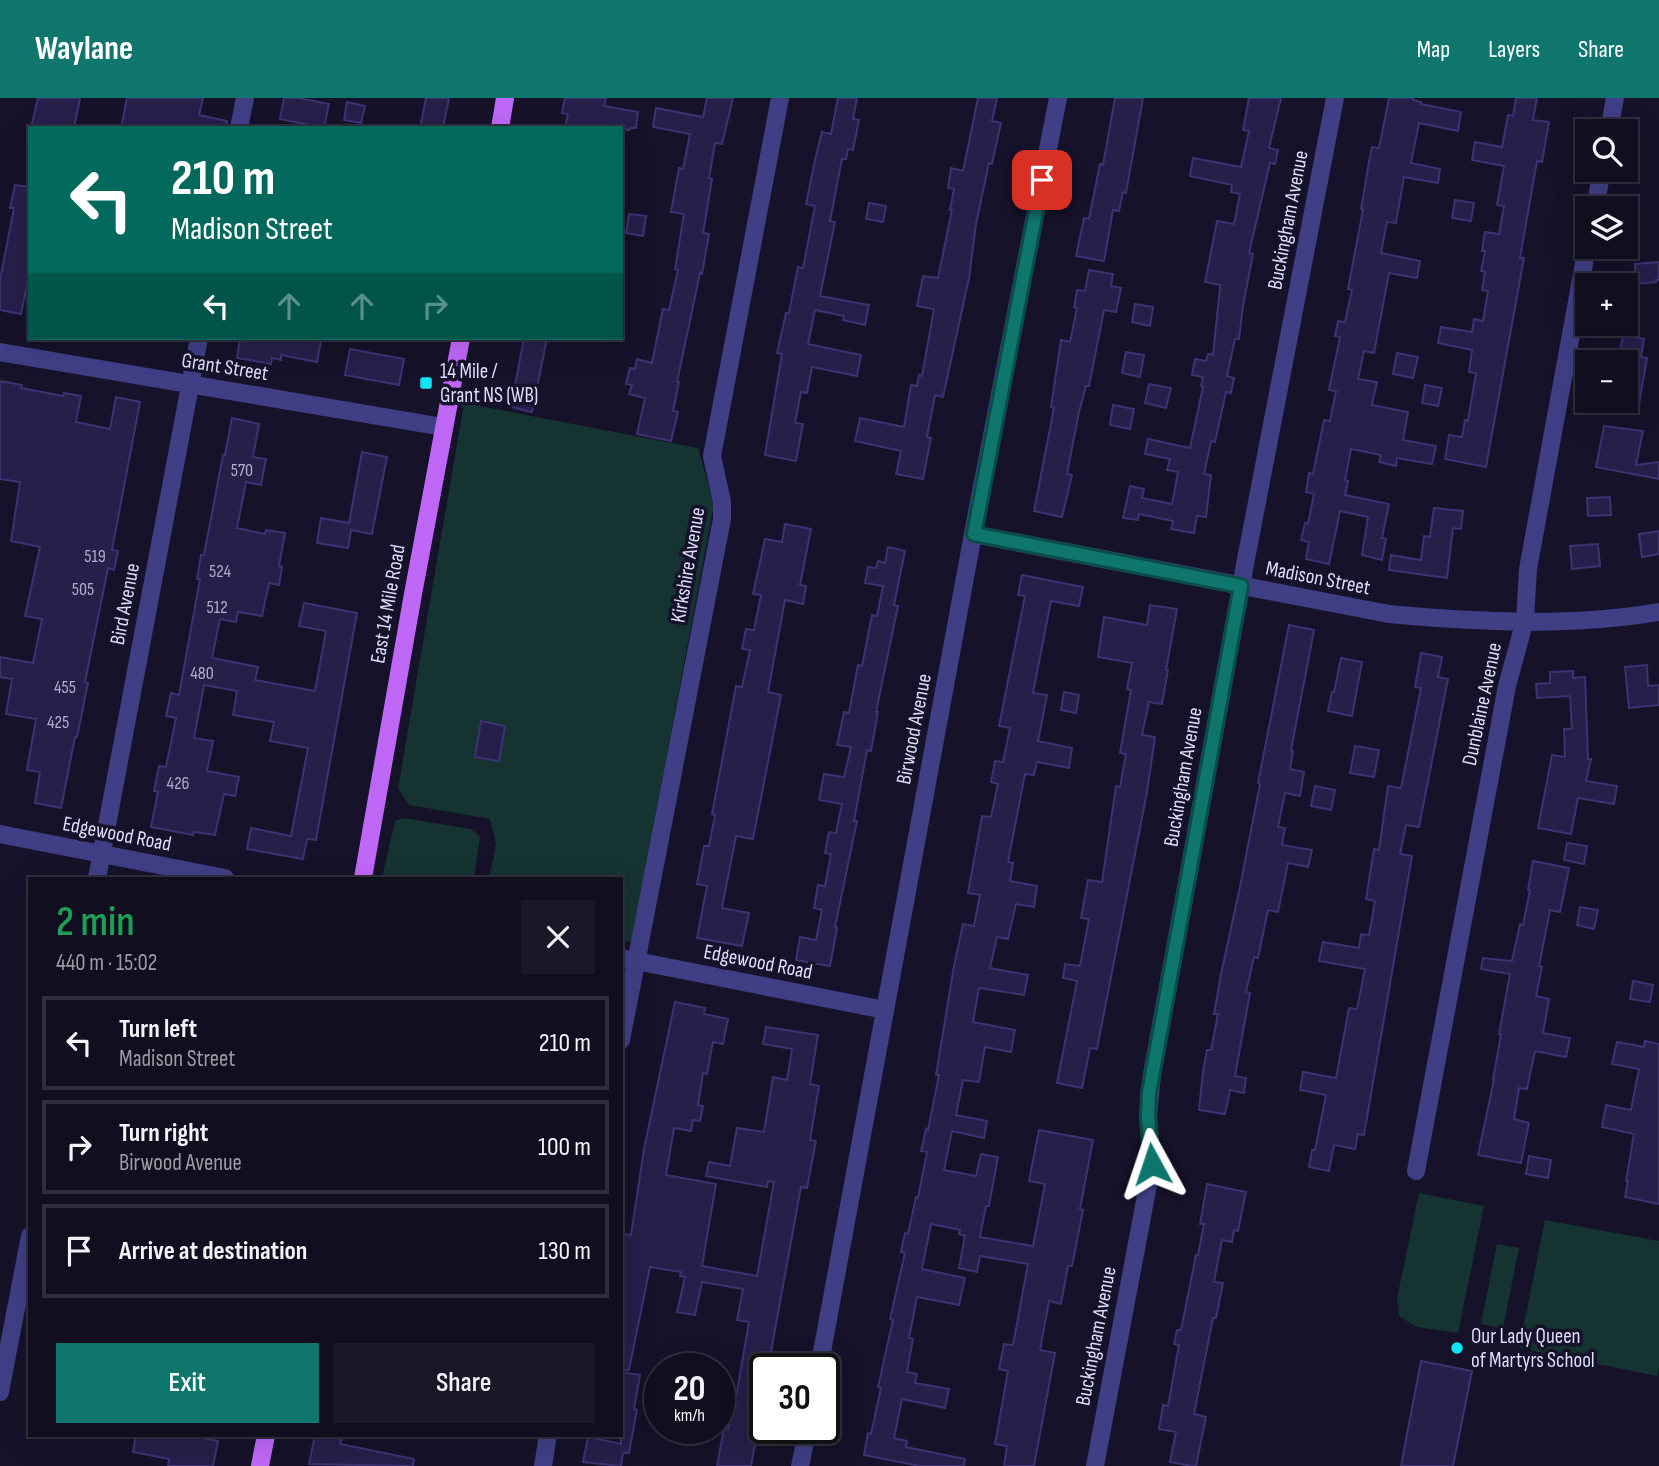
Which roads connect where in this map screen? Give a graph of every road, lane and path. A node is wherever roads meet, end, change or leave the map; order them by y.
1 (245, 98) edge
2 (505, 98) edge
3 (780, 98) edge
4 (1058, 98) edge
5 (1335, 98) edge
6 (1615, 98) edge
7 (1611, 119) edge
8 (239, 126) edge
9 (499, 126) edge
10 (1585, 259) edge
11 (198, 340) edge
12 (461, 340) edge
13 (0, 352) edge
14 (190, 384) junction
15 (443, 427) junction
16 (974, 534) junction
17 (1241, 586) junction
18 (1659, 612) edge
19 (1525, 620) junction
20 (0, 834) edge
21 (102, 854) junction
22 (97, 877) edge
23 (220, 877) edge
24 (363, 877) edge
25 (629, 959) edge
26 (885, 1010) junction
27 (623, 1020) edge
28 (1416, 1171) dead end
29 (28, 1246) edge
30 (822, 1353) edge
31 (0, 1392) edge
32 (267, 1437) edge
33 (548, 1437) edge
34 (805, 1444) edge
35 (260, 1466) edge
36 (543, 1466) edge
37 (800, 1466) edge
38 (1095, 1466) edge

1 - 8 street
2 - 9 main road
3 - 25 street, Kirkshire Avenue
4 - 16 street, Birwood Avenue
5 - 17 street, Buckingham Avenue
6 - 7 street
10 - 19 street, Dunblaine Avenue
11 - 14 street, Bird Avenue
12 - 15 main road, East 14 Mile Road
13 - 14 street, Grant Street
14 - 15 street, Grant Street
14 - 21 street, Bird Avenue
15 - 24 main road, East 14 Mile Road
16 - 17 street, Madison Street
16 - 26 street, Birwood Avenue
17 - 19 street, Madison Street
17 - 38 street, Buckingham Avenue
18 - 19 street, Madison Street
19 - 28 street, Dunblaine Avenue
20 - 21 street, Edgewood Road
21 - 22 street, Bird Avenue
21 - 23 street, Edgewood Road
25 - 26 street, Edgewood Road
25 - 27 street, Kirkshire Avenue
26 - 30 street, Birwood Avenue
29 - 31 street
32 - 35 main road
33 - 36 street
34 - 37 street

